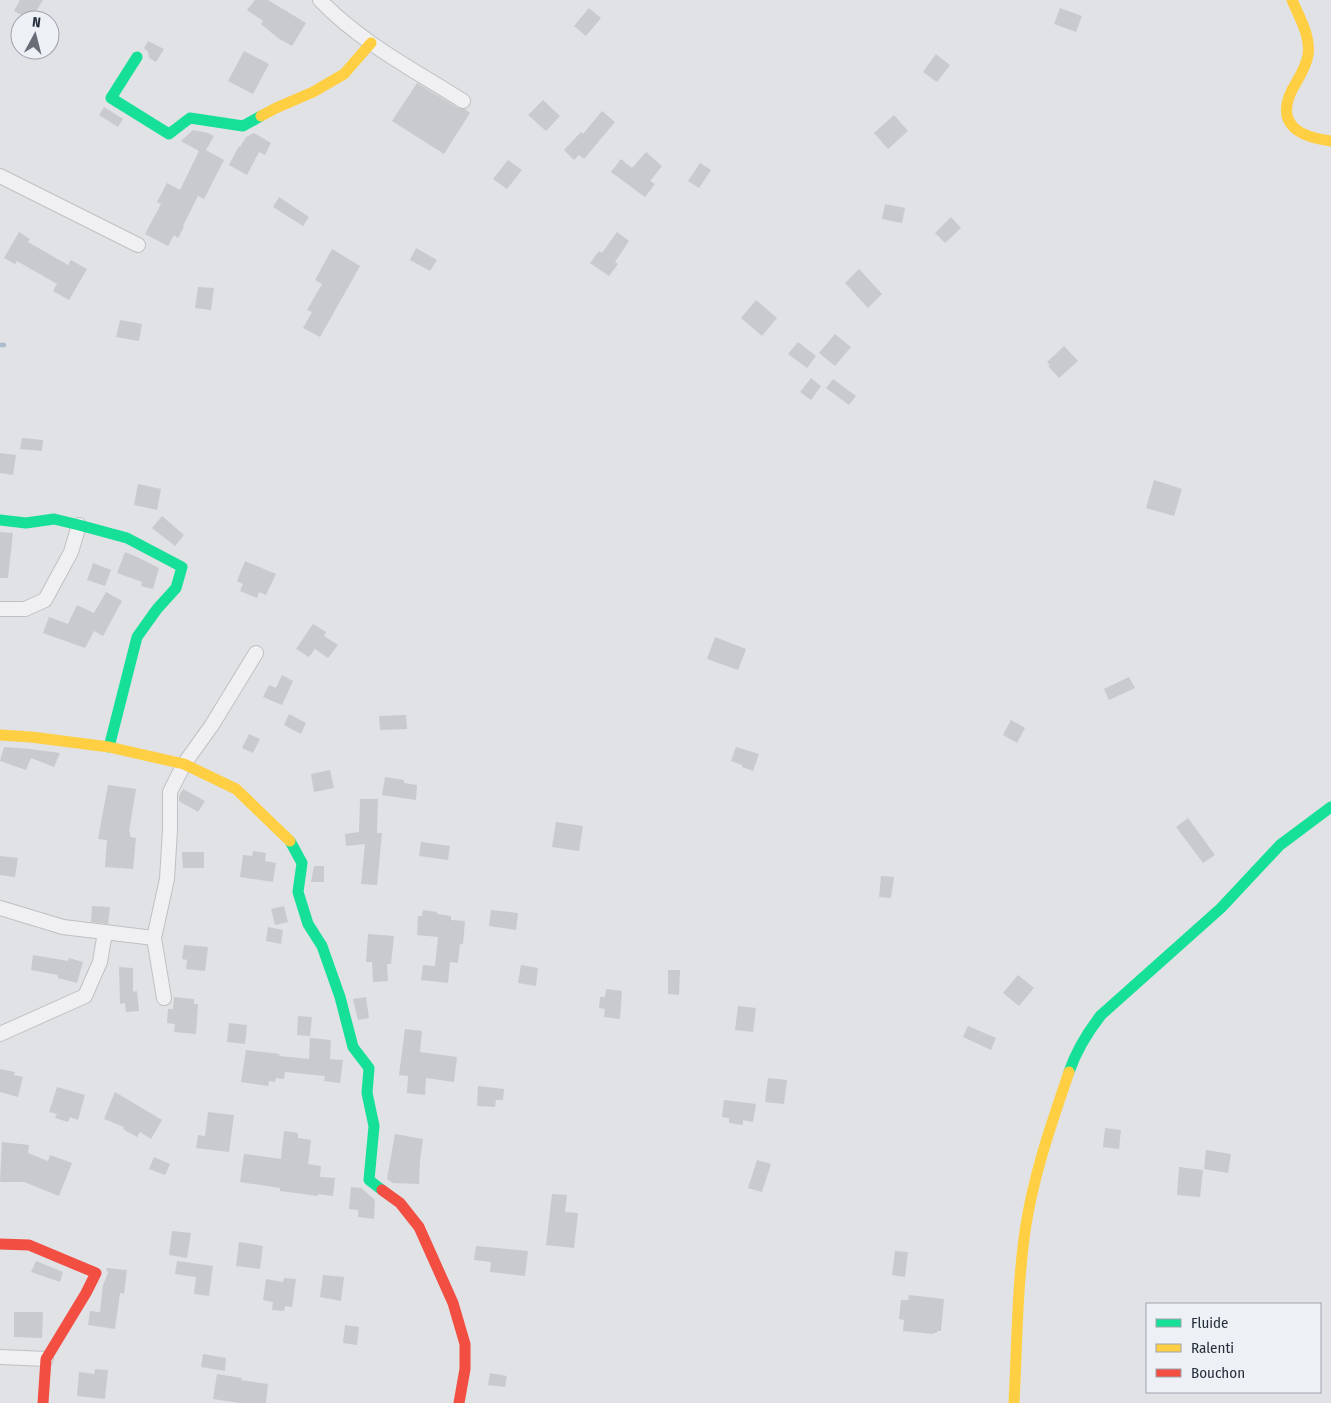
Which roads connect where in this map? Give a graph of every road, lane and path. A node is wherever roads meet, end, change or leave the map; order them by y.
1 (320, 0) edge
2 (1292, 0) edge
3 (371, 43) junction
4 (136, 58) dead end
5 (463, 101) dead end
6 (1331, 141) edge
7 (0, 176) edge
8 (138, 245) dead end
9 (0, 520) edge
10 (79, 524) junction
11 (0, 609) edge
12 (256, 654) dead end
13 (0, 734) edge
14 (109, 747) junction
15 (184, 764) junction
16 (1331, 807) edge
17 (0, 908) edge
18 (106, 932) junction
19 (154, 938) junction
20 (164, 998) dead end
21 (0, 1034) edge
22 (0, 1244) edge
23 (0, 1357) edge
24 (46, 1359) junction
25 (43, 1403) edge
26 (460, 1403) edge
27 (1014, 1403) edge

1 - 3 street
2 - 6 street
3 - 4 street
3 - 5 street
7 - 8 street
9 - 10 street
10 - 11 street
10 - 14 street
12 - 15 street
13 - 14 street
14 - 15 street
15 - 19 street
15 - 26 street
16 - 27 street
17 - 18 street
18 - 19 street
18 - 21 street
19 - 20 street
22 - 24 street
23 - 24 street
24 - 25 street

